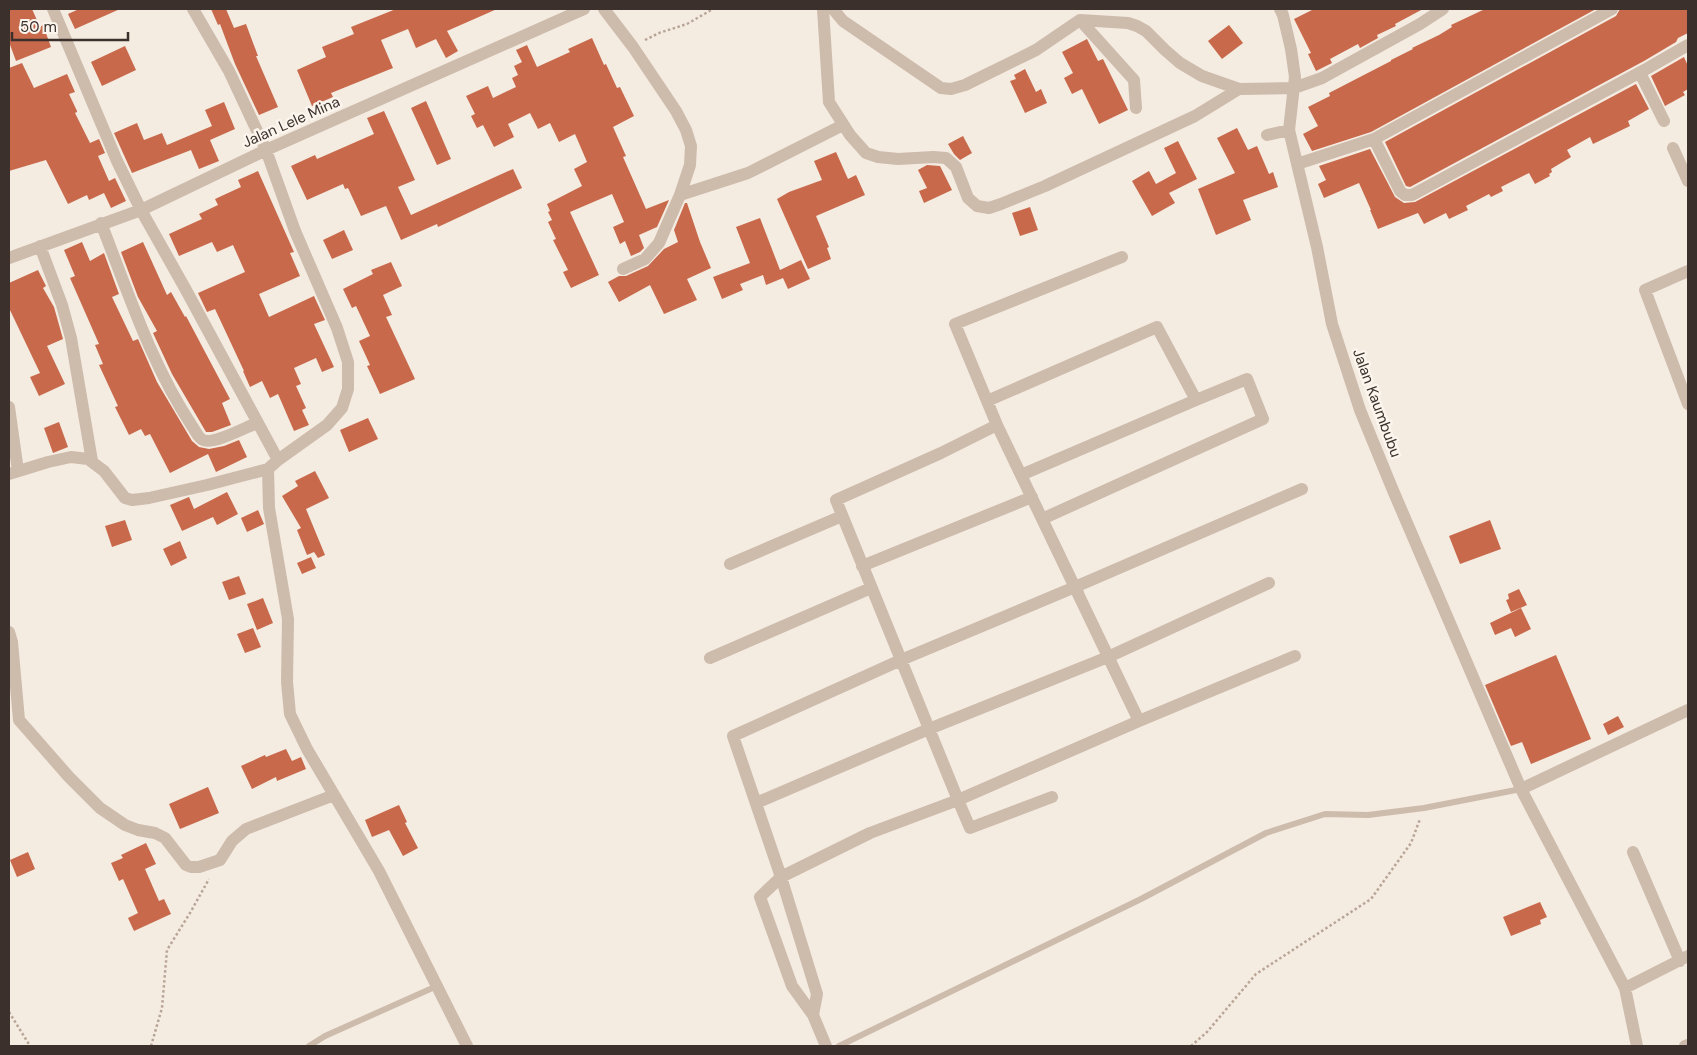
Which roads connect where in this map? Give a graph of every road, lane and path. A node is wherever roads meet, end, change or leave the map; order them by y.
1 (53, 9) edge
2 (193, 9) edge
3 (584, 9) edge
4 (604, 9) edge
5 (714, 9) edge
6 (823, 9) edge
7 (833, 9) edge
8 (1443, 9) edge
9 (1612, 9) edge
10 (1286, 11) edge
11 (1080, 20) junction
12 (1688, 45) edge
13 (633, 47) junction
14 (1640, 73) junction
15 (1294, 88) junction
16 (1239, 89) junction
17 (1136, 108) dead end
18 (1664, 120) dead end
19 (843, 125) junction
20 (1290, 130) junction
21 (1267, 135) dead end
22 (1374, 139) junction
23 (1673, 148) dead end
24 (266, 150) junction
25 (1297, 164) junction
26 (1688, 181) edge
27 (680, 195) junction
28 (141, 210) junction
29 (101, 223) junction
30 (40, 246) junction
31 (1122, 257) dead end
32 (9, 258) edge
33 (623, 270) dead end
34 (1688, 271) edge
35 (1196, 400) junction
36 (987, 401) junction
37 (1688, 404) edge
38 (9, 407) edge
39 (257, 423) junction
40 (997, 425) junction
41 (278, 460) junction
42 (92, 461) junction
43 (268, 470) junction
44 (14, 472) edge
45 (1021, 475) junction
46 (1302, 489) dead end
47 (1032, 497) junction
48 (842, 516) junction
49 (1042, 519) junction
50 (730, 564) dead end
51 (862, 566) junction
52 (1269, 583) dead end
53 (1075, 587) junction
54 (871, 588) junction
55 (9, 632) edge
56 (1108, 656) junction
57 (1295, 656) dead end
58 (710, 658) dead end
59 (901, 660) junction
60 (1688, 710) edge
61 (1139, 721) junction
62 (929, 729) junction
63 (1521, 789) junction
64 (334, 795) junction
65 (1052, 797) dead end
66 (958, 800) junction
67 (756, 803) junction
68 (1424, 808) junction
69 (1633, 852) dead end
70 (220, 860) junction
71 (781, 877) junction
72 (1684, 959) edge
73 (437, 986) junction
74 (1625, 988) junction
75 (9, 1012) edge
76 (813, 1015) junction
77 (30, 1046) edge
78 (151, 1046) edge
79 (309, 1046) edge
80 (467, 1046) edge
81 (826, 1046) edge
82 (839, 1046) edge
83 (1191, 1046) edge
84 (1637, 1046) edge

1 - 28 street
2 - 24 street
3 - 24 street, Jalan Lele Mina
4 - 13 street
5 - 13 path
6 - 19 street
7 - 11 street
8 - 15 street
9 - 22 street
10 - 15 street, Jalan Kaumbubu
11 - 16 street
11 - 17 street
12 - 14 street
13 - 27 street
14 - 18 street
14 - 22 street
15 - 16 street
15 - 20 street, Jalan Kaumbubu
16 - 19 street
19 - 27 street
20 - 21 street
20 - 25 street, Jalan Kaumbubu
22 - 25 street
23 - 26 street
24 - 28 street, Jalan Lele Mina
24 - 41 street
25 - 63 street, Jalan Kaumbubu
27 - 33 street
28 - 29 street, Jalan Lele Mina
28 - 39 street
29 - 30 street, Jalan Lele Mina
29 - 39 street
30 - 32 street, Jalan Lele Mina
30 - 42 street
31 - 36 street
34 - 37 street
35 - 36 street
35 - 45 street
35 - 49 street
36 - 40 street
38 - 44 street
39 - 41 street
40 - 45 street
40 - 48 street
41 - 43 street
42 - 43 street
42 - 44 street
43 - 64 street
45 - 47 street
46 - 53 street
47 - 49 street
47 - 51 street
48 - 50 street
48 - 51 street
49 - 53 street
51 - 54 street
52 - 56 street
53 - 56 street
53 - 59 street
54 - 58 street
54 - 59 street
55 - 70 street
56 - 61 street
56 - 62 street
57 - 61 street
59 - 62 street
59 - 67 street
60 - 63 street
61 - 66 street
62 - 66 street
62 - 67 street
63 - 68 lane
63 - 74 street, Jalan Kaumbubu
64 - 70 street
64 - 73 street
65 - 66 street
66 - 71 street
67 - 71 street
68 - 82 lane
68 - 83 path
69 - 72 street
70 - 78 path
71 - 76 street
71 - 76 street
72 - 74 street
73 - 79 lane
73 - 80 street
74 - 84 street, Jalan Kaumbubu
75 - 77 path
76 - 81 street

